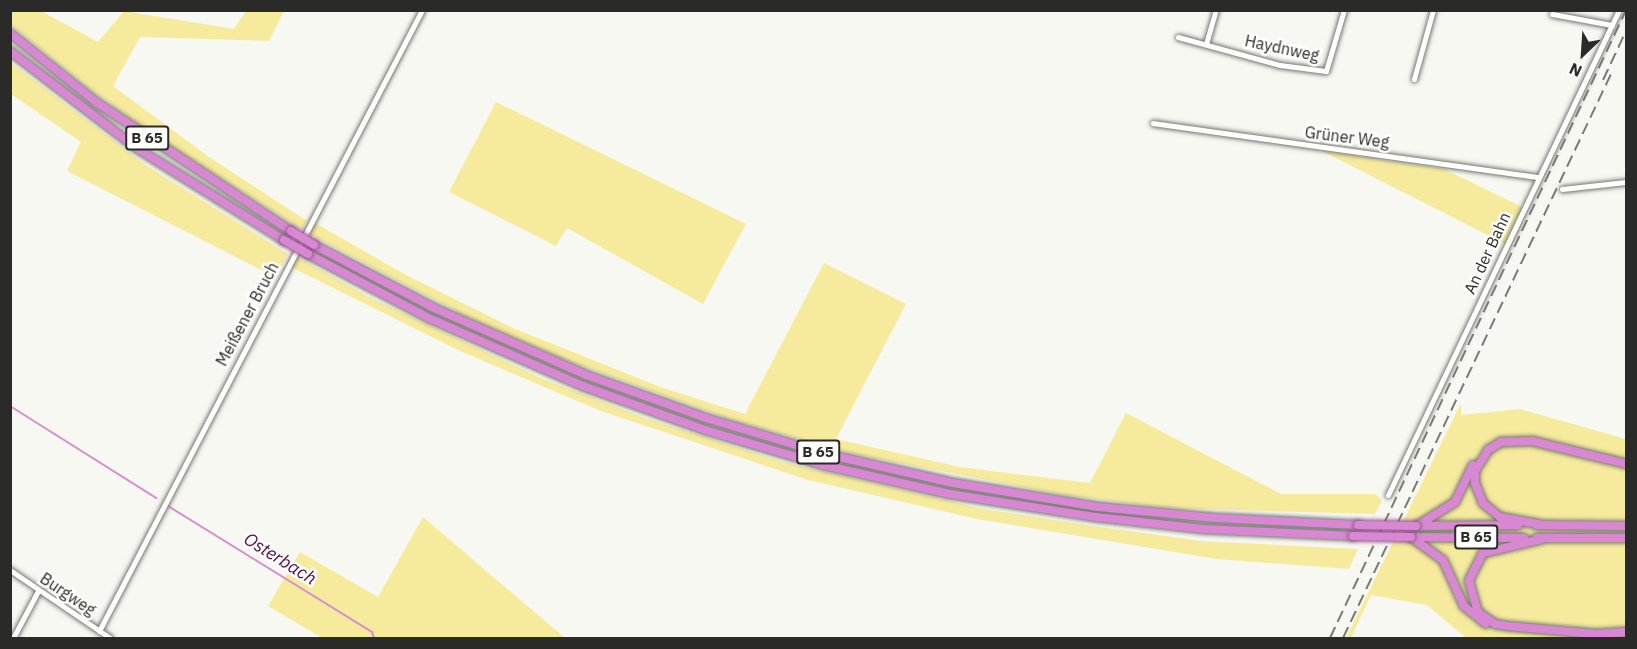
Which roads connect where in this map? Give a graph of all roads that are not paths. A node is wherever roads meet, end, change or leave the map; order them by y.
1 (422, 10) edge
2 (1216, 10) edge
3 (1335, 10) edge
4 (1433, 10) edge
5 (1618, 10) edge
6 (1344, 12) edge
7 (1552, 14) dead end
8 (1612, 25) junction
9 (10, 33) edge
10 (1178, 37) dead end
11 (1206, 44) junction
12 (10, 51) edge
13 (1414, 79) dead end
14 (1153, 123) dead end
15 (1538, 177) junction
16 (1626, 182) edge
17 (1562, 189) dead end
18 (1626, 462) edge
19 (1388, 495) dead end
20 (1543, 525) junction
21 (1416, 526) junction
22 (1626, 526) edge
23 (1411, 537) junction
24 (1626, 538) edge
25 (1542, 539) junction
26 (10, 570) edge
27 (38, 591) junction
28 (99, 631) junction
29 (1625, 631) edge
30 (13, 639) edge
31 (110, 639) edge
32 (1607, 639) edge

1 - 28 street, Meißener Bruch
2 - 11 street
3 - 6 street
4 - 13 street
5 - 8 street, An der Bahn
6 - 11 street, Haydnweg
7 - 8 street
8 - 15 street, An der Bahn
9 - 21 highway, B 65, bridge
10 - 11 street, Haydnweg
12 - 23 highway, B 65, bridge
14 - 15 street, Grüner Weg
15 - 19 street, An der Bahn
16 - 17 street
18 - 20 highway
18 - 21 highway
20 - 21 highway, B 65
20 - 22 highway, B 65
23 - 25 highway, B 65
23 - 32 highway
24 - 25 highway, B 65
25 - 29 highway
26 - 27 street, Burgweg
27 - 28 street, Burgweg
27 - 30 street
28 - 31 street, Burgweg

